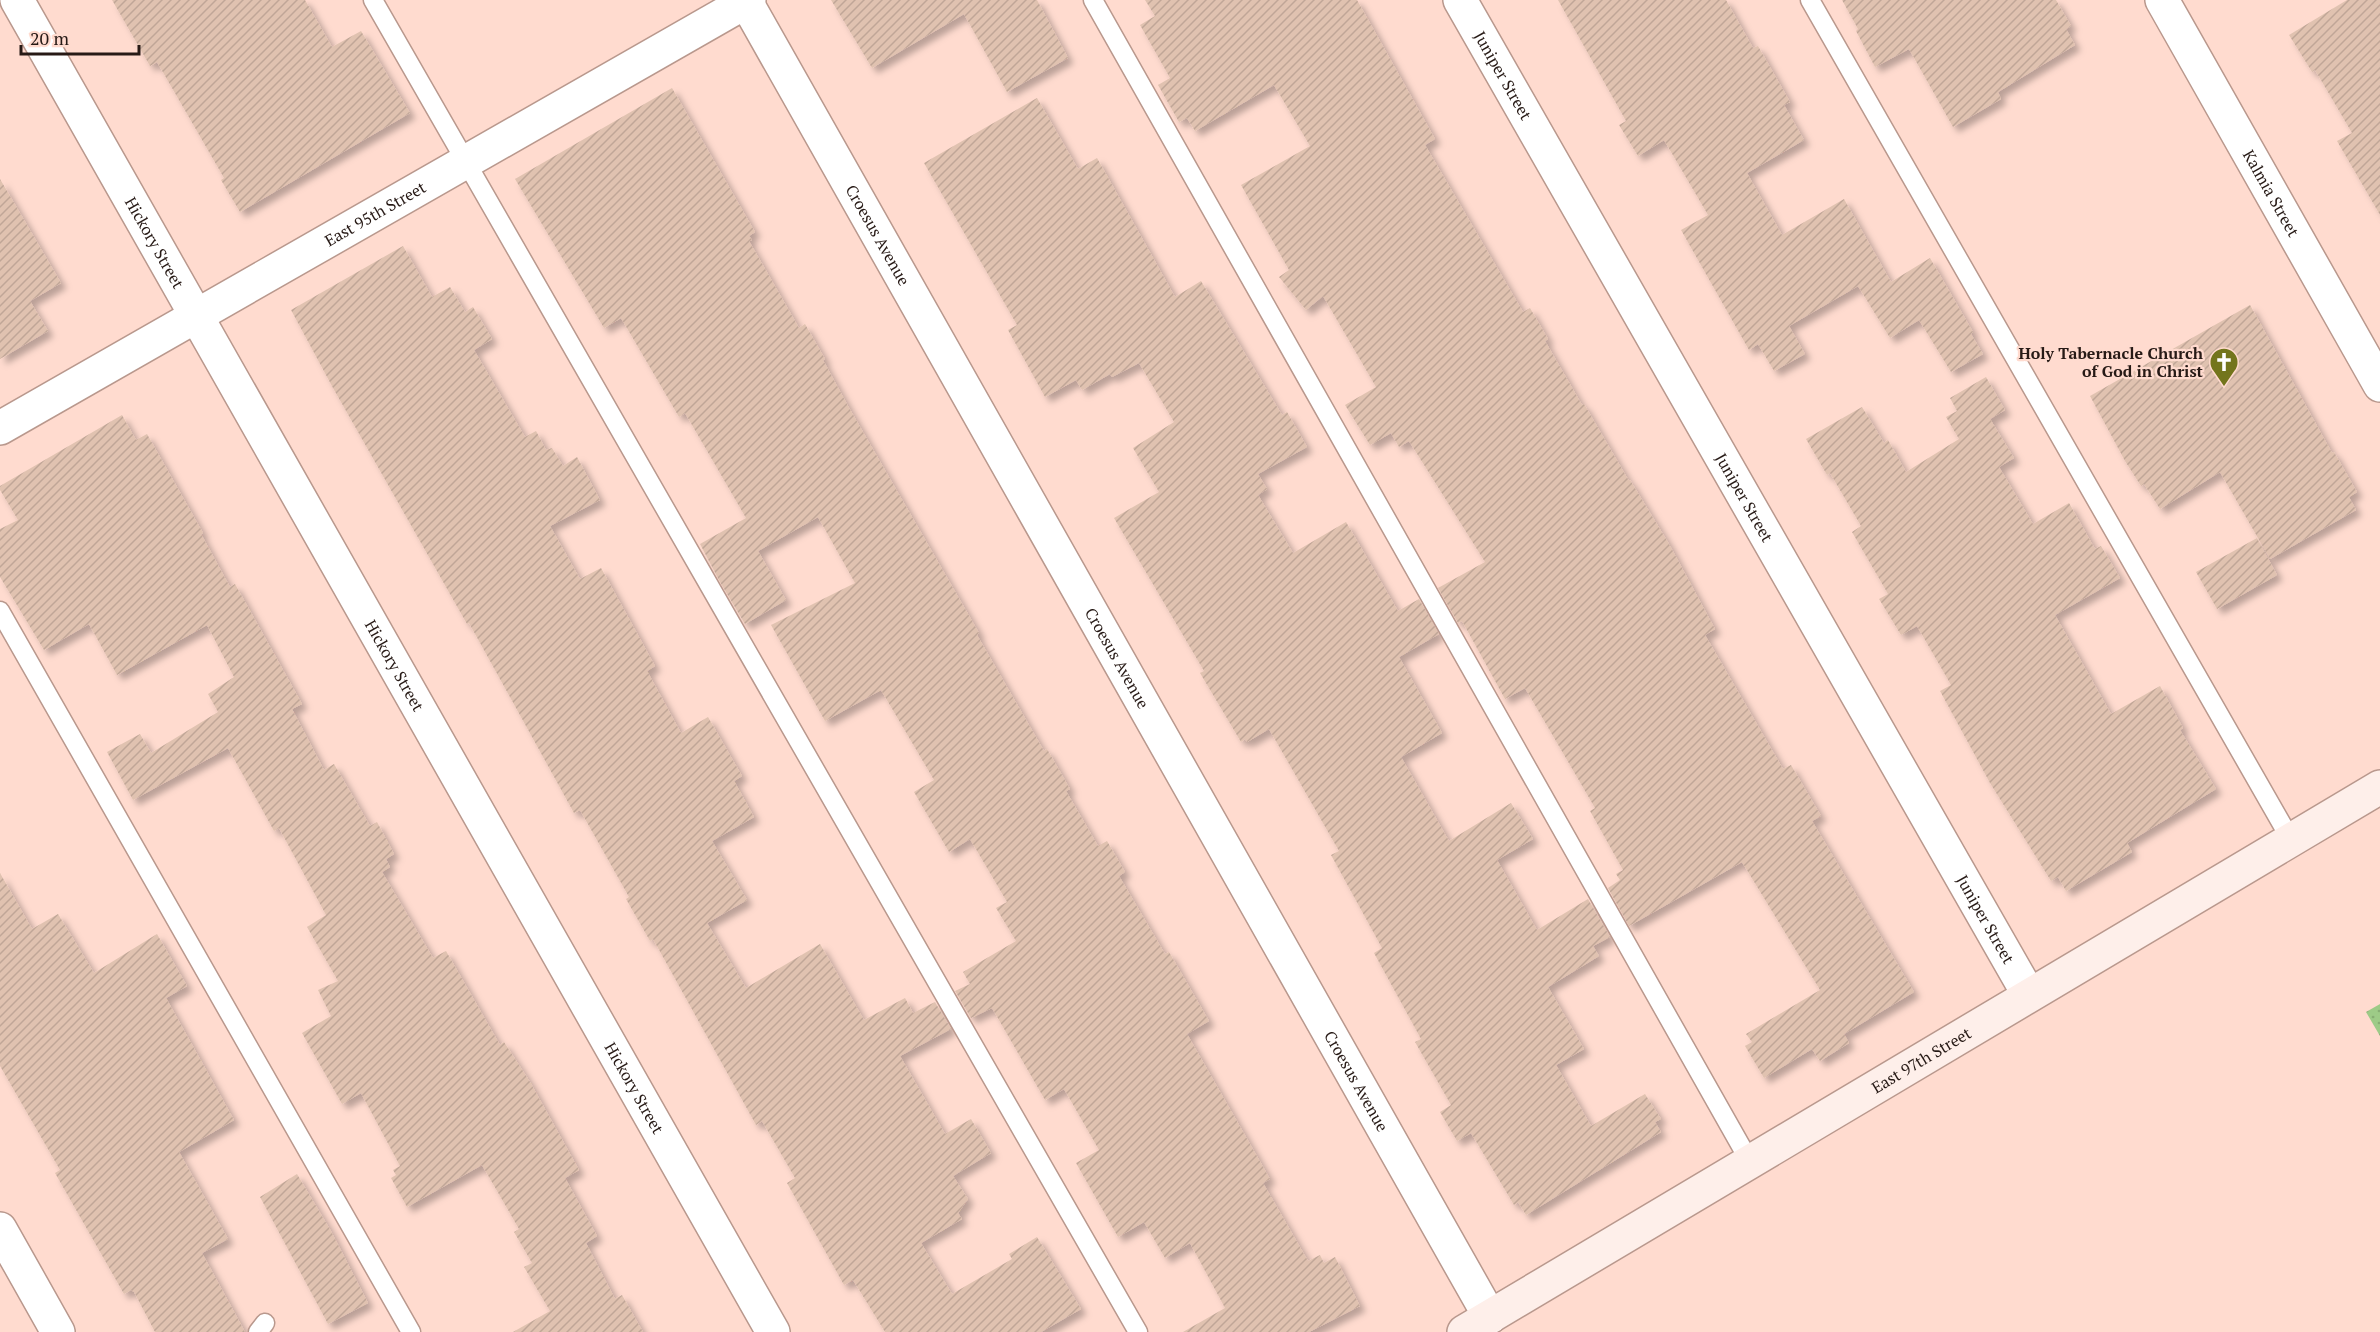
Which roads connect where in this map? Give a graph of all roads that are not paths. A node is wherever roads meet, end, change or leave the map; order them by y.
1 (16, 0) edge
2 (373, 0) edge
3 (1094, 0) edge
4 (1460, 0) edge
5 (1810, 0) edge
6 (2162, 0) edge
7 (747, 1) edge
8 (465, 162) junction
9 (195, 315) junction
10 (2380, 385) edge
11 (0, 428) edge
12 (0, 611) edge
13 (2380, 787) edge
14 (2291, 840) junction
15 (2029, 995) junction
16 (1750, 1162) junction
17 (0, 1229) edge
18 (1477, 1324) edge
19 (58, 1332) edge
20 (411, 1332) edge
21 (773, 1332) edge
22 (1138, 1332) edge

1 - 9 street, Hickory Street
2 - 8 lane
3 - 16 lane
4 - 15 street, Juniper Street
5 - 14 lane
6 - 10 street, Kalmia Street
7 - 8 street, East 95th Street
7 - 18 street, Croesus Avenue
8 - 9 street, East 95th Street
8 - 22 lane
9 - 11 street, East 95th Street
9 - 21 street, Hickory Street
12 - 20 lane
13 - 14 street, East 97th Street
14 - 15 street, East 97th Street
15 - 16 street, East 97th Street
16 - 18 street, East 97th Street
17 - 19 street

